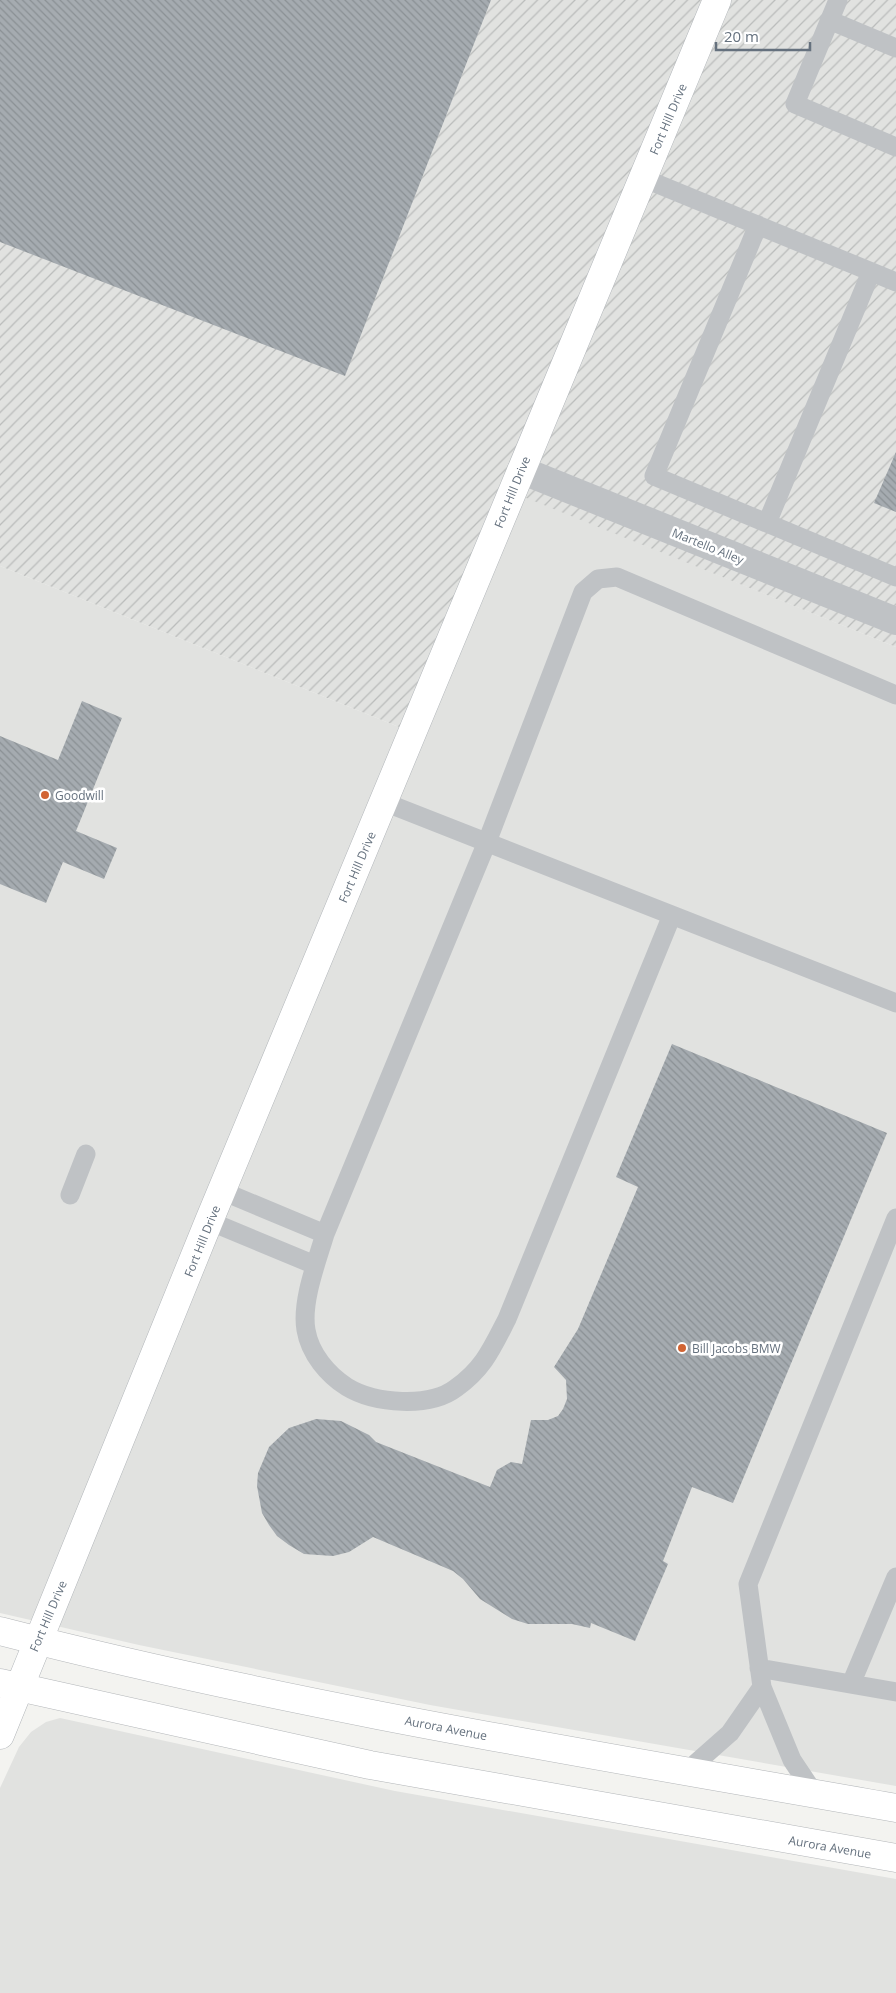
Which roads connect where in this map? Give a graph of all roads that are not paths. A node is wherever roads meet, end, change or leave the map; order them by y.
1 (717, 0) edge
2 (838, 0) edge
3 (830, 20) junction
4 (896, 48) edge
5 (896, 148) edge
6 (643, 178) junction
7 (758, 225) junction
8 (871, 272) junction
9 (896, 282) edge
10 (521, 470) junction
11 (766, 523) junction
12 (896, 577) edge
13 (896, 621) edge
14 (896, 695) edge
15 (384, 802) junction
16 (487, 842) junction
17 (672, 915) junction
18 (896, 1003) edge
19 (86, 1154) dead end
20 (222, 1191) junction
21 (70, 1194) dead end
22 (896, 1218) edge
23 (209, 1221) junction
24 (325, 1234) junction
25 (315, 1265) junction
26 (896, 1576) edge
27 (889, 1609) edge
28 (0, 1631) edge
29 (38, 1641) junction
30 (759, 1668) junction
31 (852, 1684) junction
32 (9, 1685) edge
33 (762, 1687) junction
34 (896, 1692) edge
35 (0, 1734) edge
36 (687, 1771) junction
37 (814, 1793) junction
38 (896, 1808) edge
39 (896, 1858) edge

1 - 6 street, Fort Hill Drive
2 - 3 lane
3 - 4 lane
3 - 5 lane
6 - 7 lane
6 - 10 street, Fort Hill Drive
7 - 8 lane
7 - 11 lane
8 - 9 lane
8 - 11 lane
10 - 13 street, Martello Alley
10 - 15 street, Fort Hill Drive
11 - 12 lane
14 - 16 lane
15 - 16 lane
15 - 20 street, Fort Hill Drive
16 - 17 lane
16 - 24 lane
17 - 18 lane
17 - 25 lane
19 - 21 lane
20 - 23 street, Fort Hill Drive
20 - 24 lane
22 - 30 lane
23 - 25 lane
23 - 29 street, Fort Hill Drive
24 - 25 lane
26 - 27 lane
27 - 31 lane
28 - 29 street, Aurora Avenue
29 - 32 street, Fort Hill Drive
29 - 36 street, Aurora Avenue
30 - 31 lane
30 - 33 lane
31 - 34 lane
32 - 35 street, Fort Hill Drive
32 - 39 street, Aurora Avenue
33 - 36 lane
33 - 37 lane
36 - 37 street, Aurora Avenue
37 - 38 street, Aurora Avenue

